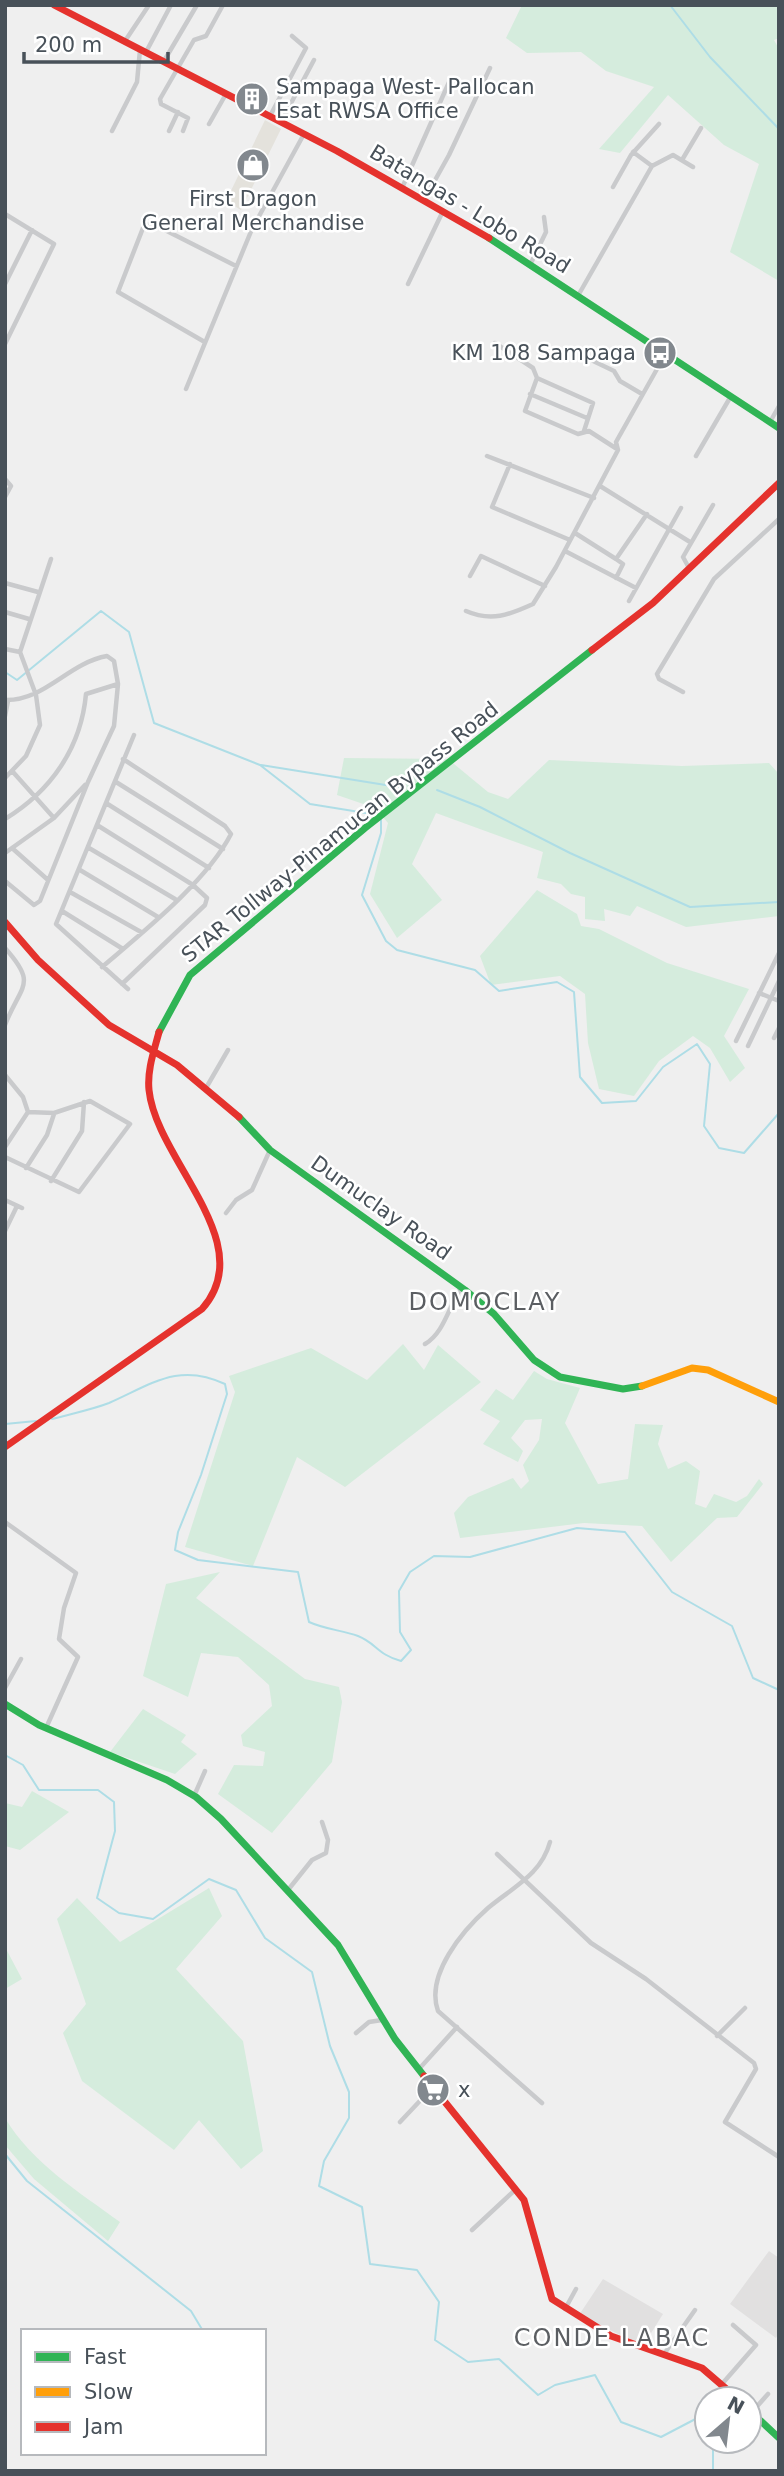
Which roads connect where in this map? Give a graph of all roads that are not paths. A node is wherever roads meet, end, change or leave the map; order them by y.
1 (54, 5) edge
2 (149, 5) edge
3 (171, 5) edge
4 (197, 5) edge
5 (222, 5) edge
6 (292, 36) dead end
7 (125, 41) junction
8 (143, 50) junction
9 (314, 60) dead end
10 (164, 61) junction
11 (490, 68) dead end
12 (178, 69) junction
13 (450, 79) dead end
14 (226, 94) junction
15 (178, 112) junction
16 (270, 117) junction
17 (281, 122) junction
18 (209, 124) dead end
19 (659, 124) dead end
20 (701, 128) dead end
21 (112, 131) dead end
22 (169, 131) dead end
23 (183, 131) dead end
24 (304, 134) junction
25 (633, 152) junction
26 (682, 160) junction
27 (652, 166) junction
28 (692, 167) dead end
29 (613, 187) dead end
30 (401, 188) junction
31 (423, 201) junction
32 (443, 211) junction
33 (7, 215) edge
34 (544, 217) dead end
35 (5, 224) edge
36 (32, 230) junction
37 (531, 263) junction
38 (236, 266) junction
39 (5, 284) edge
40 (408, 284) dead end
41 (579, 295) junction
42 (6, 341) edge
43 (203, 341) junction
44 (495, 343) dead end
45 (666, 353) junction
46 (589, 359) dead end
47 (537, 378) junction
48 (186, 389) dead end
49 (530, 394) junction
50 (642, 394) junction
51 (732, 396) junction
52 (779, 406) edge
53 (587, 418) junction
54 (770, 422) junction
55 (779, 428) edge
56 (584, 431) junction
57 (618, 450) junction
58 (487, 456) dead end
59 (696, 456) dead end
60 (510, 464) junction
61 (5, 479) edge
62 (779, 483) edge
63 (600, 486) junction
64 (5, 497) edge
65 (594, 498) junction
66 (713, 505) dead end
67 (681, 508) dead end
68 (647, 514) junction
69 (779, 519) edge
70 (670, 530) junction
71 (575, 533) junction
72 (570, 540) junction
73 (690, 542) junction
74 (565, 551) junction
75 (51, 559) dead end
76 (617, 559) junction
77 (690, 569) junction
78 (470, 576) dead end
79 (617, 578) junction
80 (5, 583) edge
81 (545, 586) junction
82 (636, 588) junction
83 (38, 592) junction
84 (629, 601) dead end
85 (466, 611) dead end
86 (5, 612) edge
87 (29, 619) junction
88 (5, 649) edge
89 (20, 652) junction
90 (118, 684) junction
91 (683, 692) dead end
92 (36, 695) junction
93 (7, 701) edge
94 (5, 716) edge
95 (134, 736) dead end
96 (124, 760) junction
97 (13, 772) junction
98 (5, 778) edge
99 (88, 782) junction
100 (116, 782) junction
101 (36, 798) junction
102 (106, 803) junction
103 (54, 818) junction
104 (5, 819) edge
105 (97, 825) junction
106 (12, 848) junction
107 (89, 848) junction
108 (223, 849) junction
109 (5, 853) edge
110 (209, 868) junction
111 (80, 870) junction
112 (48, 880) junction
113 (5, 881) edge
114 (193, 885) junction
115 (70, 892) junction
116 (175, 900) junction
117 (62, 911) junction
118 (158, 916) junction
119 (7, 928) edge
120 (141, 932) junction
121 (5, 948) edge
122 (123, 949) junction
123 (779, 953) edge
124 (102, 967) junction
125 (779, 981) edge
126 (122, 984) junction
127 (128, 989) dead end
128 (759, 993) junction
129 (771, 997) junction
130 (779, 1001) edge
131 (5, 1025) edge
132 (779, 1028) edge
133 (774, 1038) dead end
134 (736, 1041) dead end
135 (748, 1045) dead end
136 (228, 1050) dead end
137 (154, 1052) junction
138 (5, 1075) edge
139 (205, 1089) junction
140 (84, 1102) junction
141 (28, 1112) junction
142 (54, 1113) junction
143 (5, 1147) edge
144 (270, 1150) junction
145 (5, 1157) edge
146 (26, 1168) junction
147 (51, 1181) junction
148 (5, 1200) edge
149 (226, 1213) dead end
150 (5, 1231) edge
151 (462, 1288) junction
152 (425, 1344) dead end
153 (779, 1402) edge
154 (5, 1447) edge
155 (5, 1522) edge
156 (21, 1659) dead end
157 (5, 1688) edge
158 (5, 1704) edge
159 (46, 1728) junction
160 (205, 1771) dead end
161 (194, 1796) junction
162 (322, 1822) dead end
163 (550, 1842) dead end
164 (497, 1854) dead end
165 (527, 1879) junction
166 (287, 1891) junction
167 (745, 2008) dead end
168 (382, 2020) junction
169 (457, 2027) junction
170 (356, 2033) dead end
171 (717, 2036) junction
172 (419, 2070) junction
173 (433, 2087) junction
174 (542, 2104) dead end
175 (400, 2122) dead end
176 (779, 2157) edge
177 (516, 2189) junction
178 (472, 2230) dead end
179 (576, 2289) dead end
180 (565, 2309) junction
181 (695, 2310) dead end
182 (733, 2325) dead end
183 (663, 2355) junction
184 (722, 2384) joint
185 (768, 2394) dead end
186 (763, 2399) edge
187 (763, 2423) edge
188 (779, 2438) edge

1 - 7 main road, Batangas - Lobo Road
2 - 7 street
3 - 8 street
4 - 10 street
5 - 12 street
6 - 16 street
7 - 8 main road, Batangas - Lobo Road
8 - 10 main road, Batangas - Lobo Road
8 - 21 street
9 - 17 street
10 - 12 main road, Batangas - Lobo Road
11 - 31 street
12 - 14 main road, Batangas - Lobo Road
12 - 15 street
13 - 30 street
14 - 16 main road, Batangas - Lobo Road
14 - 18 street
15 - 22 street
15 - 23 street
16 - 17 main road, Batangas - Lobo Road
17 - 24 main road, Batangas - Lobo Road
19 - 25 street
20 - 26 street
24 - 30 main road, Batangas - Lobo Road
24 - 38 street
25 - 27 street
25 - 29 street
26 - 27 street
26 - 28 street
27 - 41 street
30 - 31 main road, Batangas - Lobo Road
31 - 32 main road, Batangas - Lobo Road
32 - 37 main road, Batangas - Lobo Road
32 - 40 street
33 - 35 street
33 - 36 street
34 - 37 street
36 - 39 street
36 - 42 street
37 - 41 main road, Batangas - Lobo Road
38 - 43 street
38 - 43 street
41 - 45 main road, Batangas - Lobo Road
43 - 48 street
44 - 47 street
45 - 50 street
45 - 51 main road, Batangas - Lobo Road
46 - 50 street
47 - 49 street
47 - 53 street
49 - 53 street
49 - 56 street
50 - 57 street
51 - 54 main road, Batangas - Lobo Road
51 - 59 street
52 - 54 street
53 - 56 street
54 - 55 main road, Batangas - Lobo Road
56 - 57 street
57 - 63 street
58 - 60 street
60 - 65 street
60 - 72 street
61 - 64 street
62 - 77 main road, STAR Tollway-Pinamucan Bypass Road
63 - 65 street
63 - 68 street
65 - 71 street
66 - 73 street
67 - 70 street
68 - 70 street
68 - 76 street
69 - 91 street
70 - 73 street
70 - 82 street
71 - 72 street
71 - 76 street
72 - 74 street
73 - 77 street
74 - 79 street
74 - 81 street
75 - 83 street
76 - 79 street
77 - 137 main road, STAR Tollway-Pinamucan Bypass Road
78 - 81 street
79 - 82 street
80 - 83 street
81 - 85 street
82 - 84 street
83 - 87 street
86 - 87 street
87 - 89 street
88 - 89 street
89 - 92 street
90 - 92 street
90 - 99 street
90 - 101 street
92 - 93 street
92 - 97 street
93 - 94 street
95 - 96 street
96 - 100 street
96 - 108 street
97 - 98 street
97 - 101 street
99 - 103 street
99 - 112 street
100 - 102 street
100 - 108 street
101 - 103 street
101 - 104 street
102 - 105 street
102 - 110 street
103 - 106 street
105 - 107 street
105 - 114 street
106 - 109 street
106 - 112 street
107 - 111 street
107 - 116 street
108 - 110 street
110 - 114 street
111 - 115 street
111 - 118 street
112 - 113 street
114 - 116 street
114 - 126 street
115 - 117 street
115 - 120 street
116 - 118 street
117 - 122 street
117 - 124 street
118 - 120 street
119 - 137 main road, Dumuclay Road
120 - 122 street
121 - 131 street
122 - 124 street
123 - 128 street
124 - 126 street
125 - 129 street
126 - 127 street
128 - 129 street
128 - 134 street
129 - 130 street
129 - 135 street
132 - 133 street
136 - 139 street
137 - 139 main road, Dumuclay Road
137 - 154 main road, STAR Tollway-Pinamucan Bypass Road
138 - 141 street
139 - 144 main road, Dumuclay Road
140 - 142 street
140 - 147 street
140 - 147 street
141 - 142 street
141 - 143 street
142 - 146 street
144 - 149 street
144 - 151 main road, Dumuclay Road
145 - 146 street
146 - 147 street
148 - 150 street
151 - 152 street
151 - 153 main road, Dumuclay Road
155 - 159 street
156 - 157 street
158 - 159 main road
159 - 161 main road
160 - 161 street
161 - 166 main road
162 - 166 street
163 - 165 street
164 - 165 street
165 - 169 street
165 - 171 street
166 - 168 main road
167 - 171 street
168 - 170 street
168 - 172 main road
169 - 172 street
169 - 174 street
171 - 176 street
172 - 173 main road
173 - 175 street
173 - 177 main road
177 - 178 street
177 - 180 main road
179 - 180 street
180 - 183 main road
181 - 183 street
182 - 184 street
183 - 184 main road
185 - 186 street
187 - 188 main road

